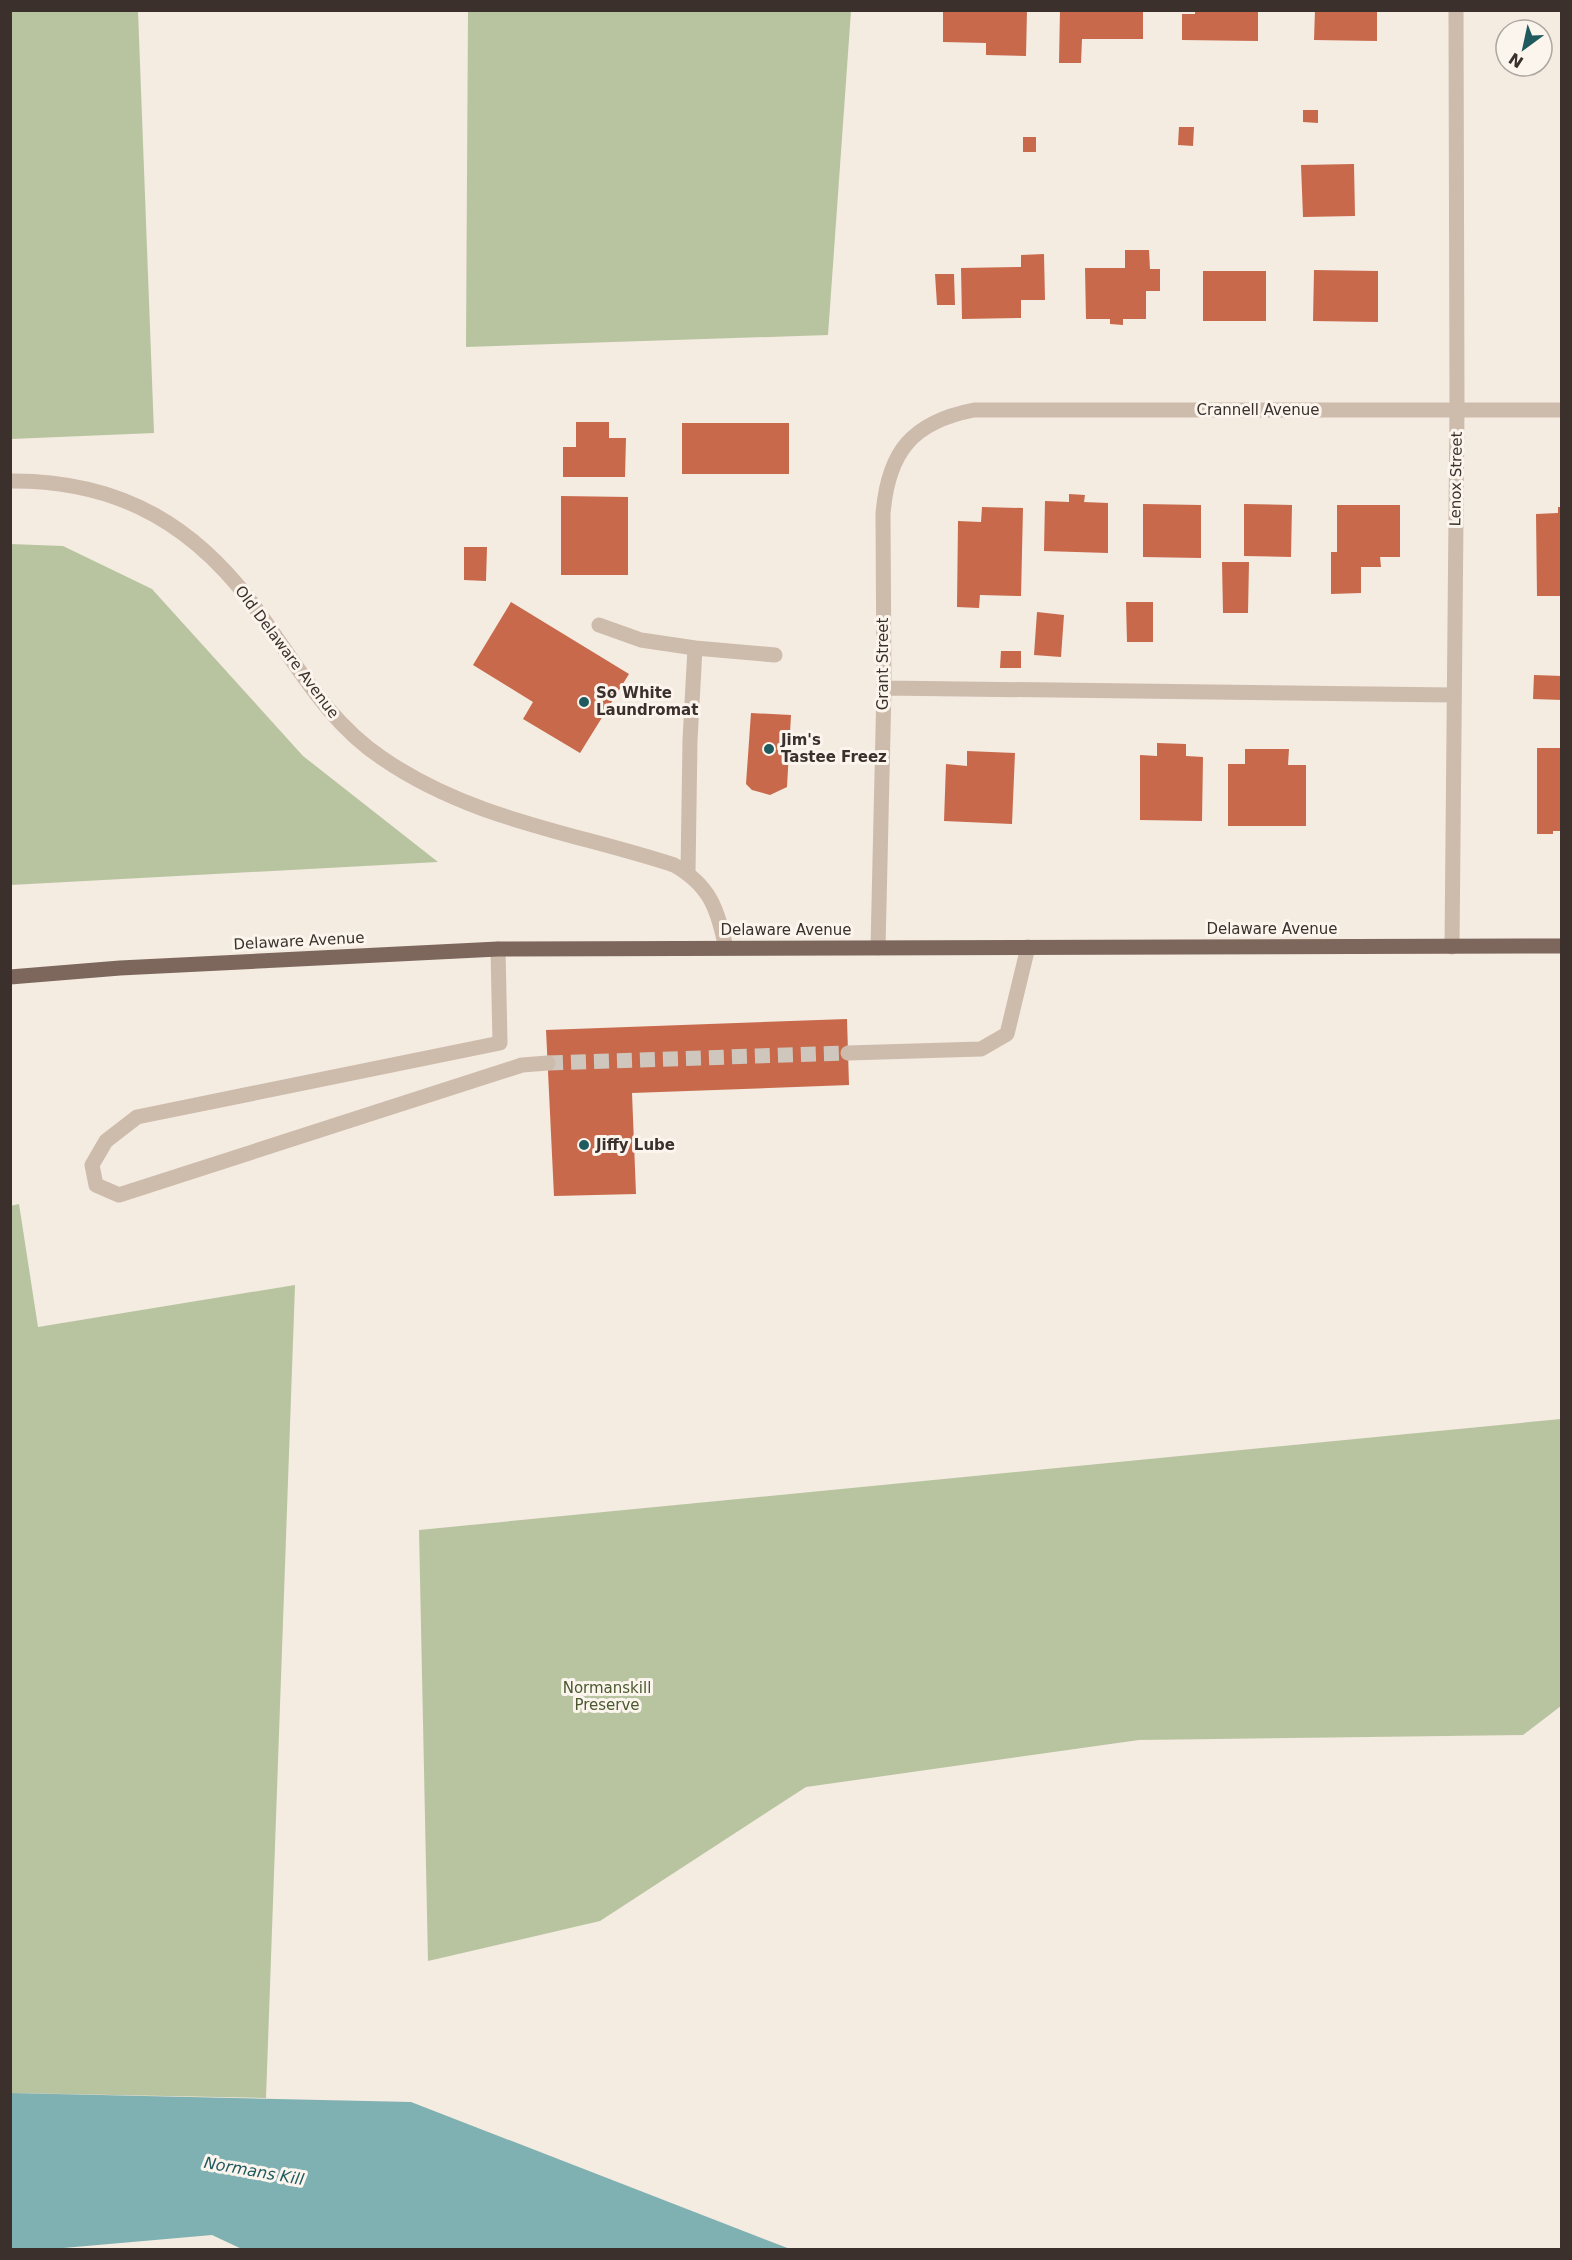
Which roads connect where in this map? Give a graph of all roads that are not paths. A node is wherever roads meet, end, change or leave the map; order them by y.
1 (1456, 10) edge
2 (1457, 409) junction
3 (1562, 410) edge
4 (955, 414) joint
5 (10, 481) edge
6 (599, 625) dead end
7 (695, 648) junction
8 (775, 655) dead end
9 (884, 688) junction
10 (1454, 695) junction
11 (688, 872) junction
12 (1562, 946) edge
13 (1028, 947) junction
14 (1452, 947) junction
15 (726, 948) junction
16 (878, 948) junction
17 (498, 949) junction
18 (10, 977) edge
19 (848, 1053) tunnel mouth
20 (548, 1063) tunnel mouth

1 - 2 street, Lenox Street
2 - 3 street, Crannell Avenue
2 - 4 street, Crannell Avenue
2 - 10 street, Lenox Street
4 - 9 street, Grant Street
5 - 11 street, Old Delaware Avenue
6 - 7 street
7 - 8 street
7 - 11 street
9 - 10 street
9 - 16 street, Grant Street
10 - 14 street, Lenox Street
11 - 15 street, Old Delaware Avenue
12 - 14 main road, Delaware Avenue
13 - 14 main road, Delaware Avenue
13 - 16 main road, Delaware Avenue
13 - 19 street
15 - 16 main road, Delaware Avenue
15 - 17 main road, Delaware Avenue
17 - 18 main road, Delaware Avenue
17 - 20 street

